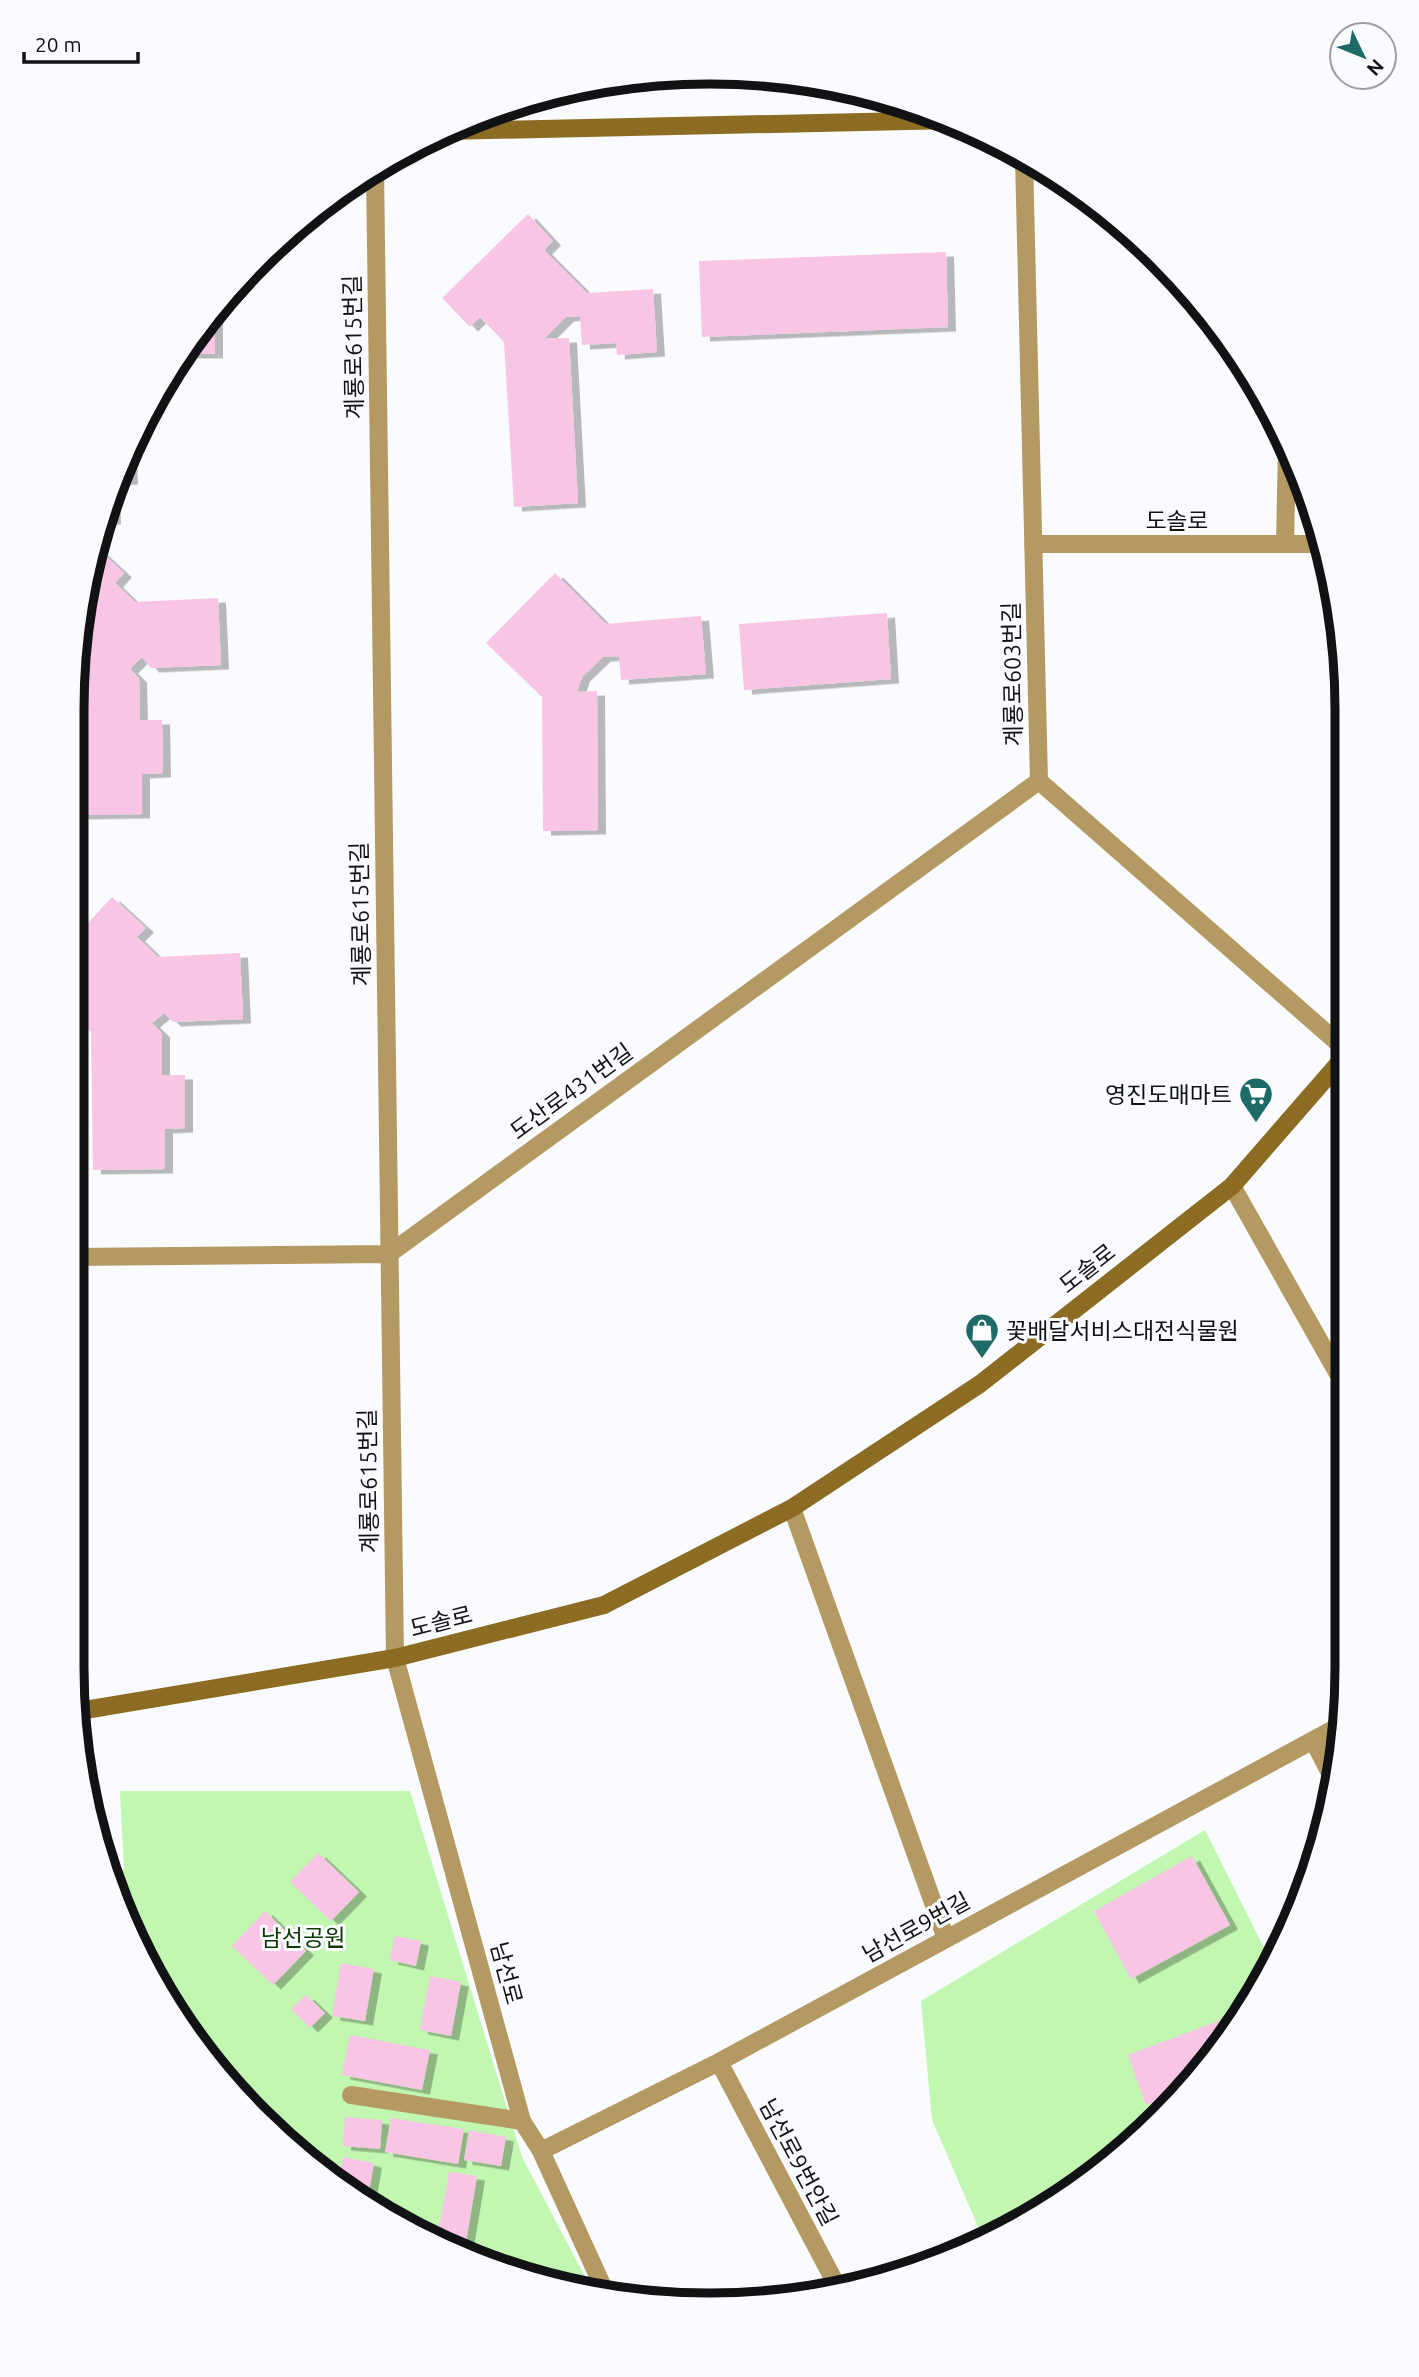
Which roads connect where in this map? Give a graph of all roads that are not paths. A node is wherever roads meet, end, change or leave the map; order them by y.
1 (924, 122) edge
2 (474, 130) edge
3 (1024, 169) edge
4 (375, 181) edge
5 (1287, 469) edge
6 (1033, 544) junction
7 (1285, 544) junction
8 (1313, 544) edge
9 (1039, 781) junction
10 (1335, 1042) edge
11 (1335, 1065) edge
12 (1231, 1186) junction
13 (389, 1254) junction
14 (84, 1257) edge
15 (1335, 1369) edge
16 (792, 1508) junction
17 (395, 1658) junction
18 (85, 1710) edge
19 (1332, 1730) edge
20 (1312, 1740) junction
21 (1327, 1767) edge
22 (946, 1939) junction
23 (719, 2062) junction
24 (351, 2095) dead end
25 (522, 2121) junction
26 (541, 2151) junction
27 (834, 2281) edge
28 (601, 2283) edge

1 - 2 street
3 - 6 street, 계룡로603번길
4 - 13 street, 계룡로615번길
5 - 7 street
6 - 7 street, 도솔로
6 - 9 street, 계룡로603번길
7 - 8 street, 도솔로
9 - 10 street
9 - 13 street, 도산로431번길
11 - 12 street, 도솔로
12 - 15 street
12 - 16 street, 도솔로
13 - 14 street
13 - 17 street, 계룡로615번길
16 - 17 street, 도솔로
16 - 22 street
17 - 18 street, 도솔로
17 - 25 street, 남선로
19 - 20 street, 남선로9번길
20 - 21 street
20 - 22 street, 남선로9번길
22 - 23 street, 남선로9번길
23 - 26 street, 남선로9번길
23 - 27 street, 남선로9번안길
24 - 25 street
25 - 26 street, 남선로
26 - 28 street, 남선로

